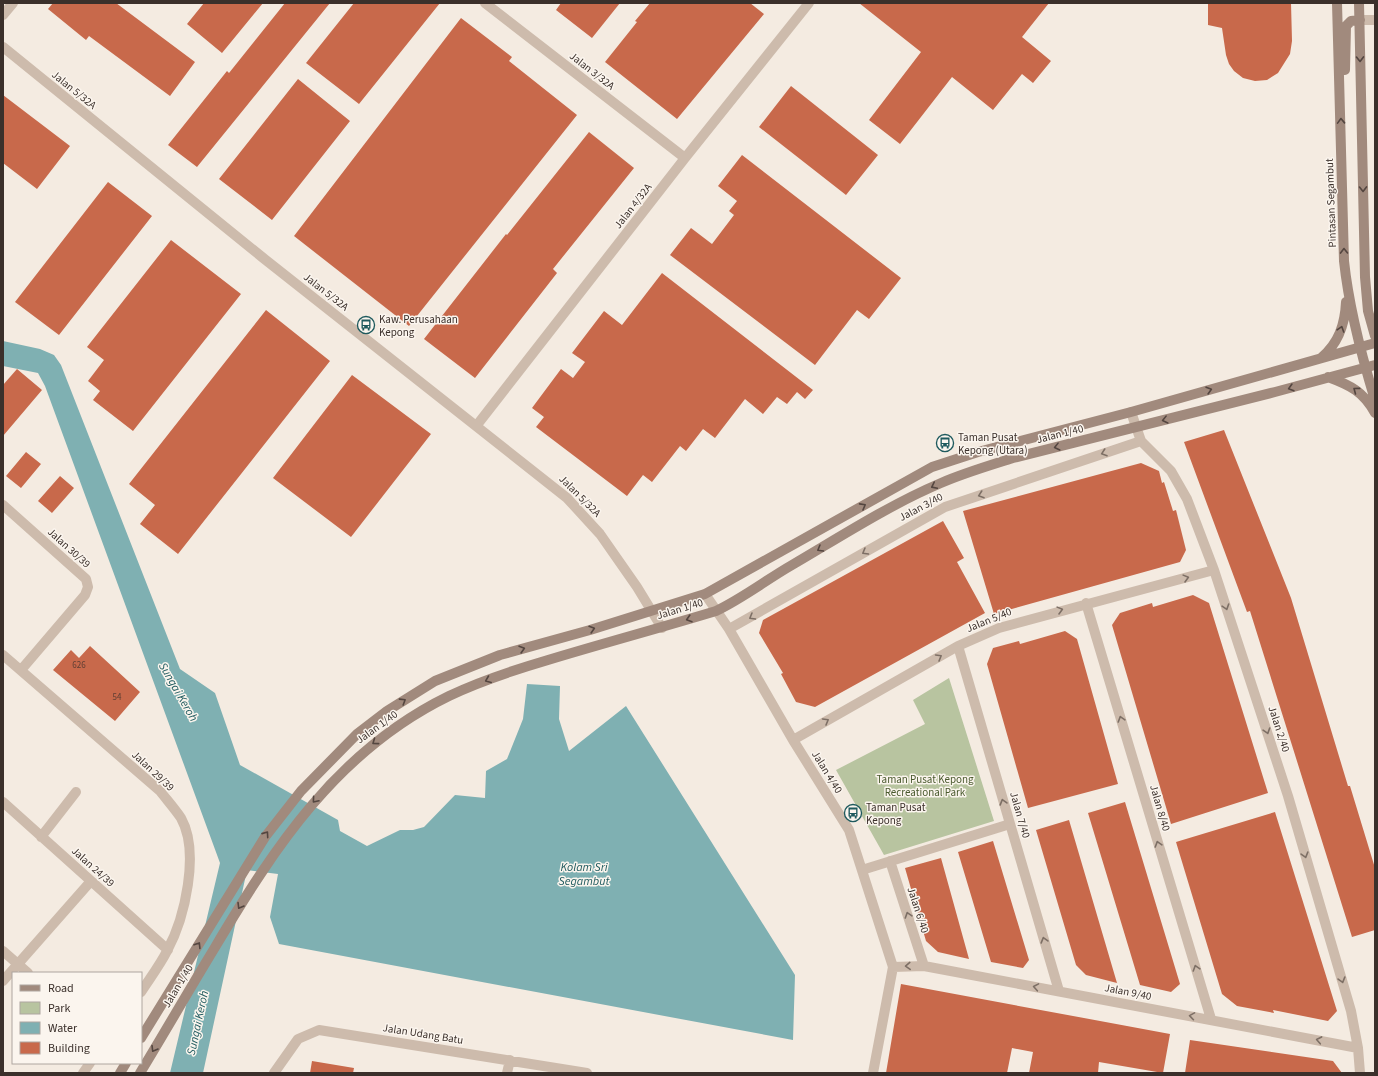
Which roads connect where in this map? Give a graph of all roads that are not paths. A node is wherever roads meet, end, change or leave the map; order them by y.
1 (13, 3) edge
2 (485, 3) edge
3 (809, 3) edge
4 (1337, 3) edge
5 (1359, 3) edge
6 (3, 15) edge
7 (1360, 20) junction
8 (1375, 20) edge
9 (3, 47) edge
10 (1340, 101) junction
11 (685, 158) junction
12 (1347, 290) junction
13 (1375, 336) edge
14 (1375, 343) edge
15 (1360, 348) junction
16 (1318, 360) junction
17 (1370, 366) edge
18 (1328, 377) junction
19 (1375, 400) edge
20 (1131, 412) junction
21 (1375, 413) edge
22 (477, 425) junction
23 (1136, 427) junction
24 (1141, 441) junction
25 (3, 505) edge
26 (1214, 570) junction
27 (705, 594) junction
28 (1086, 604) junction
29 (652, 611) junction
30 (716, 611) junction
31 (662, 628) junction
32 (729, 630) junction
33 (958, 646) junction
34 (3, 655) edge
35 (21, 670) junction
36 (792, 740) junction
37 (76, 792) dead end
38 (3, 802) edge
39 (1010, 824) junction
40 (41, 836) junction
41 (890, 861) junction
42 (862, 870) junction
43 (91, 881) junction
44 (168, 950) junction
45 (3, 951) edge
46 (18, 964) junction
47 (924, 966) junction
48 (893, 967) junction
49 (27, 972) edge
50 (3, 981) edge
51 (142, 990) edge
52 (1058, 991) junction
53 (1211, 1019) junction
54 (142, 1036) edge
55 (1358, 1048) junction
56 (510, 1060) junction
57 (89, 1064) edge
58 (125, 1064) edge
59 (83, 1073) edge
60 (120, 1073) edge
61 (140, 1073) edge
62 (274, 1073) edge
63 (507, 1073) edge
64 (587, 1073) edge
65 (873, 1073) edge
66 (1360, 1073) edge

1 - 6 street
2 - 11 street, Jalan 3/32A
3 - 11 street, Jalan 4/32A
4 - 10 main road, Pintasan Segambut
5 - 7 main road
7 - 8 street
7 - 10 main road
7 -> 13 main road
9 - 22 street, Jalan 5/32A
12 -> 10 main road, Pintasan Segambut
11 - 22 street, Jalan 4/32A
12 - 15 main road, Pintasan Segambut
16 -> 12 main road
14 - 15 main road, Jalan 1/40
15 - 16 main road, Jalan 1/40
15 - 17 main road, Pintasan Segambut
20 -> 16 main road, Jalan 1/40
17 - 18 main road, Jalan 1/40
17 - 19 main road, Pintasan Segambut
21 -> 18 main road
18 -> 23 main road, Jalan 1/40
20 - 23 street, Jalan 2/40
27 -> 20 main road, Jalan 1/40
22 - 29 street, Jalan 5/32A
23 - 24 street, Jalan 2/40
23 -> 30 main road, Jalan 1/40
24 - 26 street, Jalan 2/40
24 -> 32 street, Jalan 3/40
25 - 35 street, Jalan 30/39
28 -> 26 street, Jalan 5/40
26 -> 55 street, Jalan 2/40
27 - 29 main road, Jalan 1/40
27 - 30 street, Jalan 4/40
33 -> 28 street, Jalan 5/40
53 -> 28 street, Jalan 8/40
29 - 31 street, Jalan 5/32A
54 -> 29 main road, Jalan 1/40
30 -> 31 main road, Jalan 1/40
30 - 32 street, Jalan 4/40
31 -> 61 main road, Jalan 1/40
32 - 36 street, Jalan 4/40
36 -> 33 street, Jalan 5/40
39 -> 33 street, Jalan 7/40
34 - 35 street, Jalan 29/39
35 - 44 street, Jalan 29/39
36 - 42 street, Jalan 4/40
37 - 40 street
38 - 40 street, Jalan 24/39
39 - 41 street
52 -> 39 street, Jalan 7/40
40 - 43 street, Jalan 24/39
41 - 42 street
47 -> 41 street, Jalan 6/40
42 - 48 street, Jalan 4/40
43 - 44 street, Jalan 24/39
43 - 46 street
44 - 51 street, Jalan 29/39
45 - 46 street
46 - 49 street
46 - 50 street
47 -> 48 street, Jalan 9/40
52 -> 47 street, Jalan 9/40
48 - 65 street, Jalan 4/40
53 -> 52 street, Jalan 9/40
55 -> 53 street, Jalan 9/40
55 - 66 street, Jalan 2/40
56 - 62 street, Jalan Udang Batu
56 - 63 street
56 - 64 street, Jalan Udang Batu
57 - 59 street
58 - 60 main road

